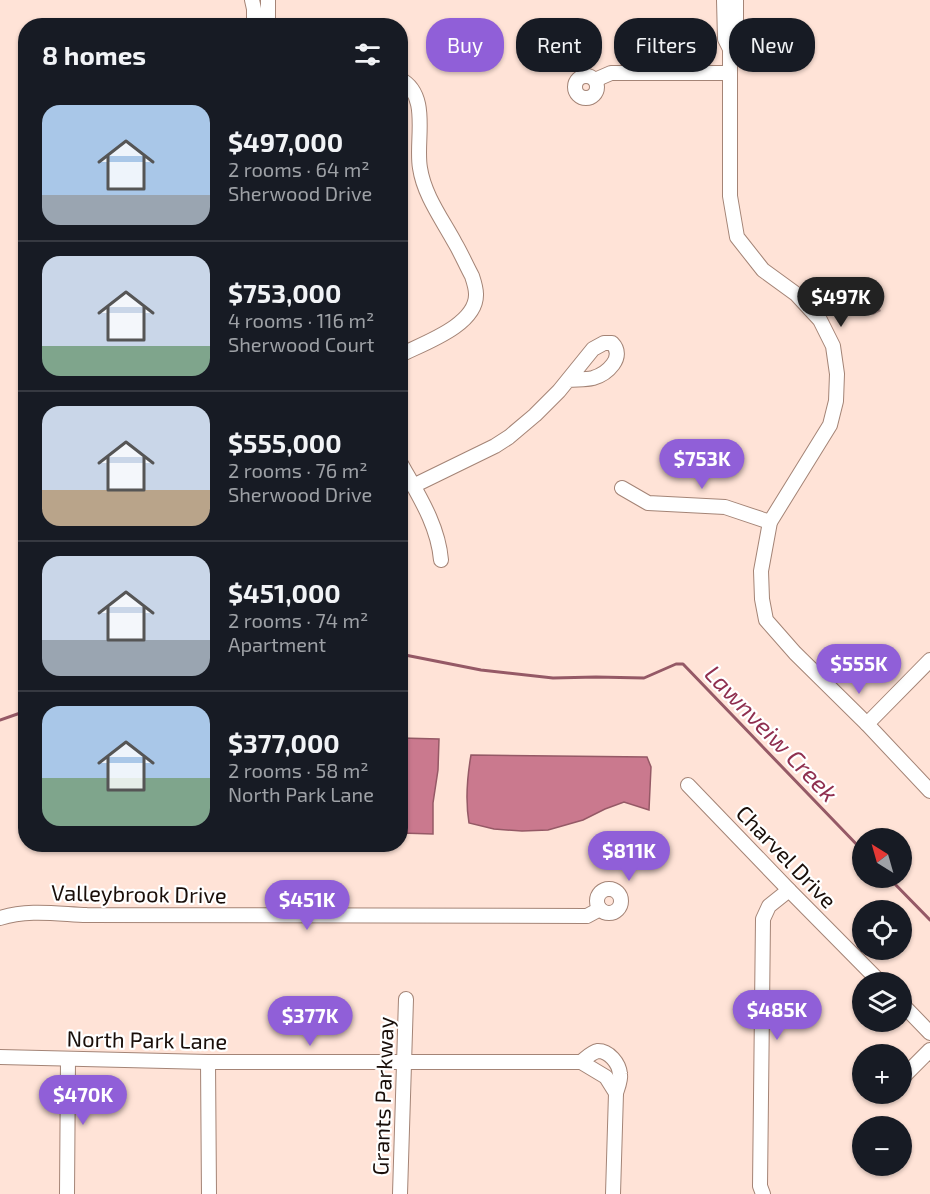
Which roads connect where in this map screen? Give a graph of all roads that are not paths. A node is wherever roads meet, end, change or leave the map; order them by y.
1 (252, 0) edge
2 (268, 0) edge
3 (724, 0) edge
4 (736, 0) edge
5 (254, 18) edge
6 (268, 18) edge
7 (736, 18) edge
8 (729, 47) edge
9 (730, 73) joint
10 (595, 80) dead end
11 (408, 84) edge
12 (408, 351) edge
13 (568, 380) dead end
14 (408, 477) edge
15 (413, 486) junction
16 (622, 488) dead end
17 (770, 522) junction
18 (441, 560) dead end
19 (930, 660) edge
20 (867, 724) junction
21 (688, 785) dead end
22 (930, 791) edge
23 (789, 890) junction
24 (600, 909) dead end
25 (0, 918) edge
26 (870, 972) edge
27 (406, 999) dead end
28 (912, 1014) edge
29 (930, 1033) edge
30 (930, 1050) edge
31 (0, 1057) edge
32 (68, 1059) junction
33 (208, 1062) junction
34 (581, 1062) junction
35 (405, 1063) junction
36 (912, 1068) edge
37 (616, 1093) junction
38 (67, 1194) edge
39 (209, 1194) edge
40 (400, 1194) edge
41 (614, 1194) edge
42 (763, 1194) edge

1 - 5 street
2 - 6 street
3 - 8 street
4 - 7 street
9 - 10 street
9 - 17 street
11 - 12 street
13 - 15 street
14 - 15 street
15 - 18 street
16 - 17 street
17 - 20 street
19 - 20 street
20 - 22 street
21 - 23 street, Charvel Drive
23 - 26 street, Charvel Drive
23 - 42 street
24 - 25 street, Valleybrook Drive
27 - 35 street, Grants Parkway
28 - 29 street
30 - 36 street
31 - 32 street, North Park Lane
32 - 33 street, North Park Lane
32 - 38 street
33 - 35 street, North Park Lane
33 - 39 street
34 - 35 street, North Park Lane
34 - 37 street
34 - 37 street, North Park Lane
35 - 40 street, Grants Parkway
37 - 41 street

